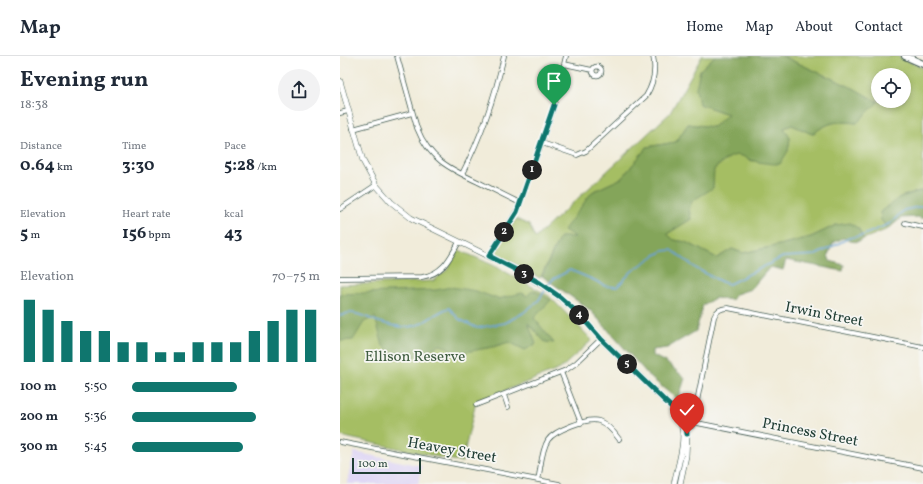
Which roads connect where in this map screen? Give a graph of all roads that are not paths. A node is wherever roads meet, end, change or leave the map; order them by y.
1 (397, 56) edge
2 (504, 56) edge
3 (566, 56) edge
4 (653, 56) edge
5 (905, 56) edge
6 (564, 64) junction
7 (923, 64) edge
8 (592, 70) dead end
9 (340, 81) edge
10 (348, 111) junction
11 (340, 113) edge
12 (412, 113) junction
13 (353, 129) junction
14 (542, 143) junction
15 (462, 174) junction
16 (376, 185) junction
17 (520, 203) junction
18 (340, 209) edge
19 (905, 223) dead end
20 (923, 227) edge
21 (459, 242) junction
22 (489, 256) junction
23 (340, 278) edge
24 (601, 339) junction
25 (923, 347) edge
26 (561, 372) junction
27 (504, 395) junction
28 (476, 405) dead end
29 (508, 406) dead end
30 (692, 422) junction
31 (581, 423) junction
32 (684, 427) junction
33 (619, 439) dead end
34 (340, 442) edge
35 (923, 468) edge
36 (538, 480) junction
37 (559, 484) edge
38 (674, 484) edge
39 (680, 484) edge

1 - 12 street
2 - 15 street
3 - 6 street
4 - 14 street
5 - 7 main road
6 - 8 street
6 - 14 street
9 - 10 street
10 - 11 street
10 - 13 street
12 - 13 street
12 - 15 street
13 - 16 street
14 - 17 street
15 - 17 street
16 - 18 street
16 - 21 street
17 - 22 street
19 - 20 street
21 - 22 street
21 - 23 street
22 - 24 street
24 - 26 street
24 - 32 street
25 - 30 street, Irwin Street
26 - 27 street
26 - 31 street
27 - 28 street
27 - 29 street
30 - 32 street, Princess Street
30 - 35 street, Princess Street
31 - 33 street
31 - 36 street
32 - 38 street
32 - 39 street
34 - 36 street, Heavey Street
36 - 37 street, Heavey Street

